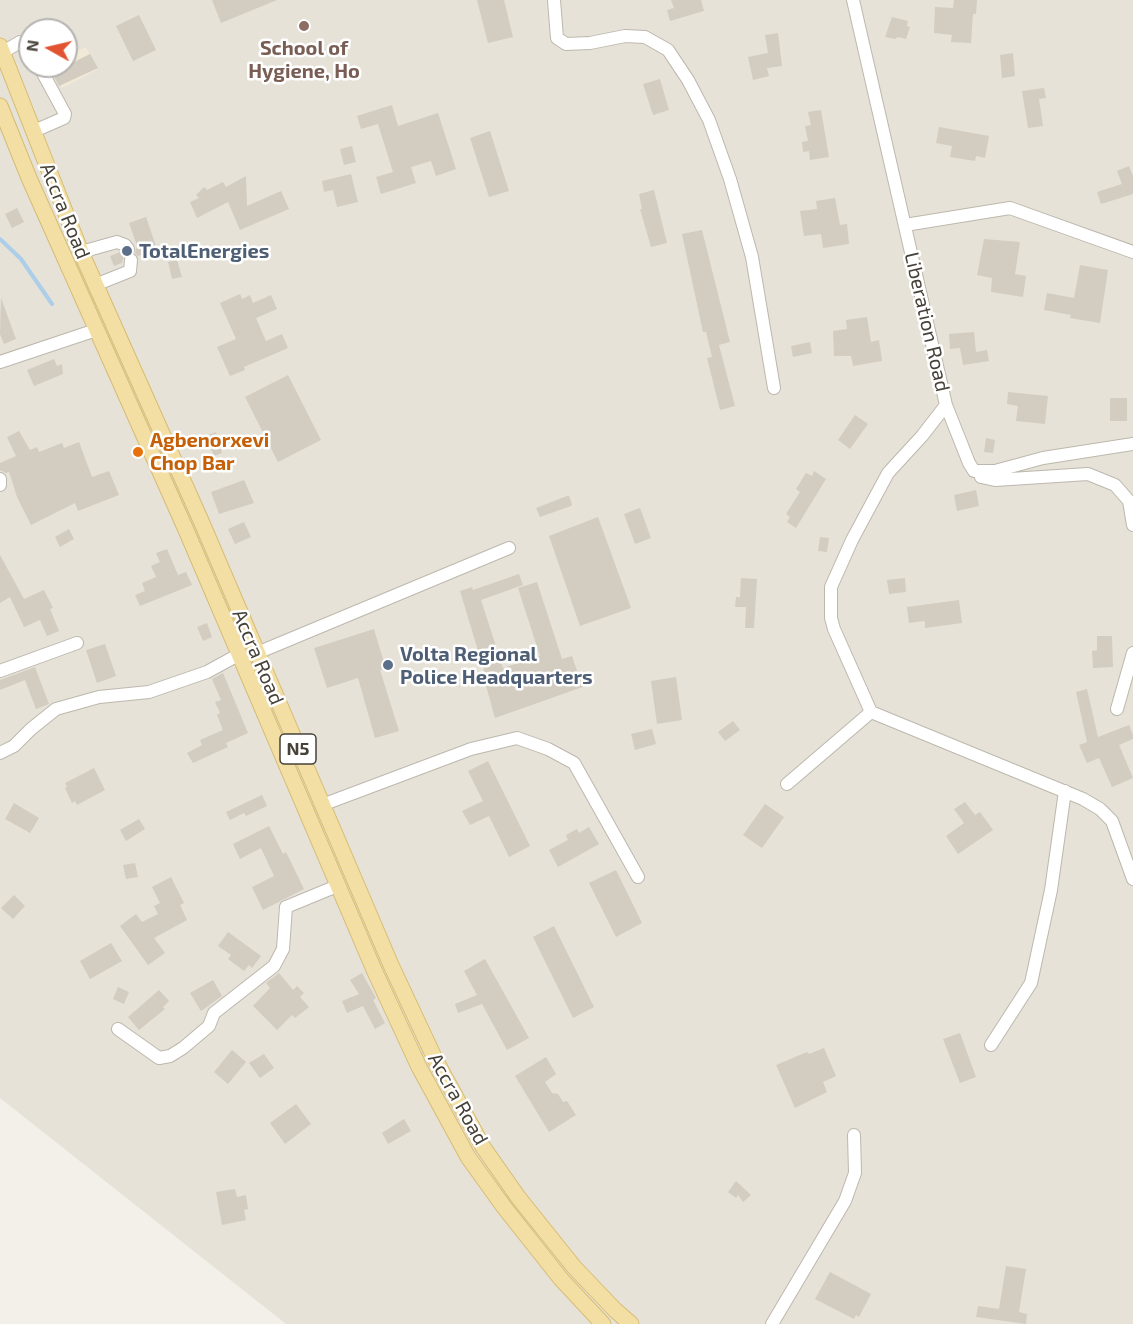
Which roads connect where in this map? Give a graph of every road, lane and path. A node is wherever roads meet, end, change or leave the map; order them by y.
1 (554, 0) edge
2 (853, 0) edge
3 (18, 43) edge
4 (1, 49) edge
5 (46, 78) edge
6 (0, 106) edge
7 (34, 131) junction
8 (905, 225) junction
9 (81, 252) junction
10 (1133, 252) edge
11 (95, 285) junction
12 (96, 330) junction
13 (0, 362) edge
14 (774, 388) dead end
15 (946, 405) junction
16 (1133, 444) edge
17 (974, 471) junction
18 (0, 478) edge
19 (0, 485) edge
20 (1133, 525) edge
21 (509, 548) dead end
22 (77, 643) dead end
23 (256, 653) junction
24 (1133, 653) edge
25 (238, 655) junction
26 (0, 671) edge
27 (1117, 709) dead end
28 (871, 712) junction
29 (0, 753) edge
30 (787, 784) dead end
31 (1065, 791) junction
32 (322, 805) junction
33 (638, 877) dead end
34 (1133, 879) edge
35 (338, 886) junction
36 (118, 1029) dead end
37 (991, 1045) dead end
38 (854, 1135) dead end
39 (603, 1324) edge
40 (631, 1324) edge
41 (772, 1324) edge

1 - 14 street
2 - 8 street, Liberation Road
3 - 4 street
4 - 7 main road, Accra Road / N5
5 - 7 street
6 - 12 main road, Accra Road / N5
7 - 9 main road, Accra Road / N5
8 - 10 street
8 - 15 street, Liberation Road
9 - 11 main road, Accra Road / N5
9 - 11 street
11 - 23 main road, Accra Road / N5
12 - 13 street
12 - 25 main road, Accra Road / N5
15 - 17 street
15 - 28 street, Liberation Road
16 - 17 street
17 - 20 street
18 - 19 street
21 - 23 street
22 - 26 street
23 - 32 main road, Accra Road / N5
24 - 27 street
25 - 29 street
25 - 35 main road, Accra Road / N5
28 - 30 street
28 - 31 street
31 - 34 street
31 - 37 street
32 - 33 street
32 - 40 main road, Accra Road / N5
35 - 36 street
35 - 39 main road, Accra Road / N5
38 - 41 street

